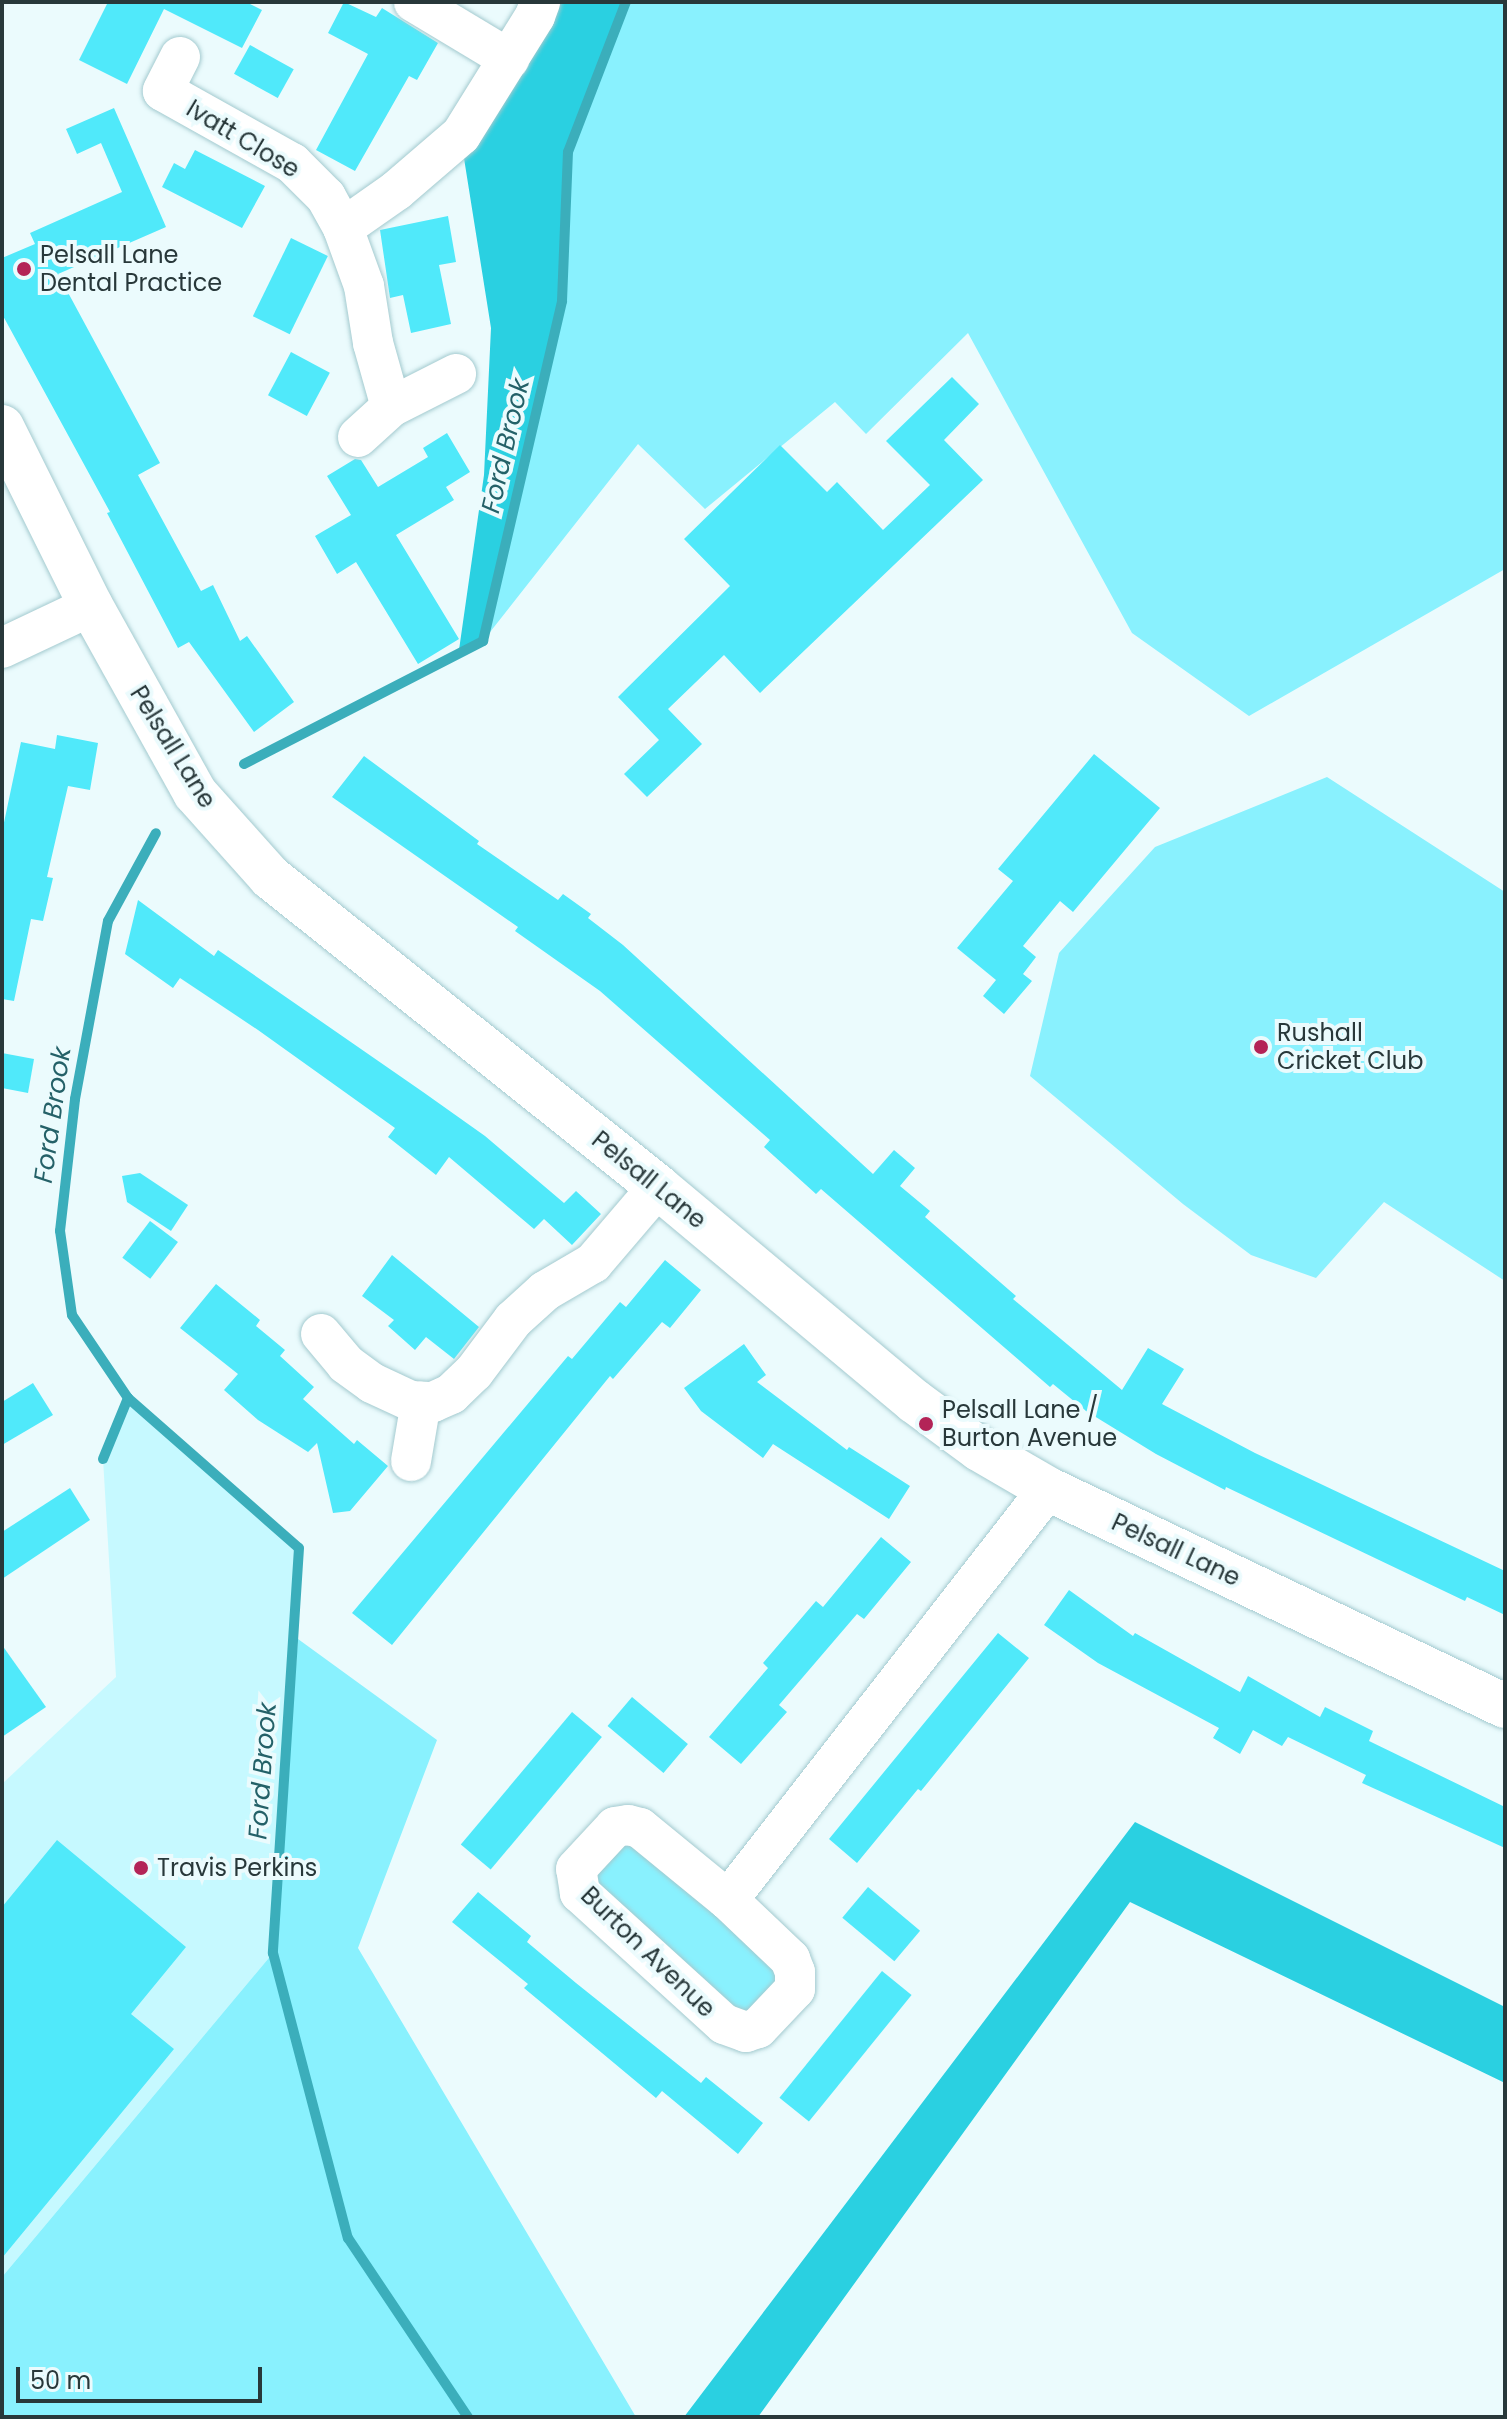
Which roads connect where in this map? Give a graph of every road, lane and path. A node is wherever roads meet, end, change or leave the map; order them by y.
1 (414, 2) edge
2 (540, 2) edge
3 (180, 57) dead end
4 (509, 59) junction
5 (343, 228) junction
6 (456, 374) dead end
7 (391, 407) junction
8 (2, 427) edge
9 (358, 437) dead end
10 (91, 606) junction
11 (2, 648) edge
12 (658, 1187) junction
13 (321, 1334) dead end
14 (421, 1402) junction
15 (411, 1461) dead end
16 (1048, 1489) junction
17 (1505, 1706) edge
18 (728, 1900) junction

1 - 4 street
2 - 4 street
3 - 5 street, Ivatt Close
4 - 5 street
5 - 7 street, Ivatt Close
6 - 7 street
7 - 9 street
8 - 10 main road, Pelsall Lane
10 - 11 street
10 - 12 main road, Pelsall Lane
12 - 14 street
12 - 16 main road, Pelsall Lane
13 - 14 street
14 - 15 street
16 - 17 main road, Pelsall Lane
16 - 18 street
18 - 18 street, Burton Avenue

